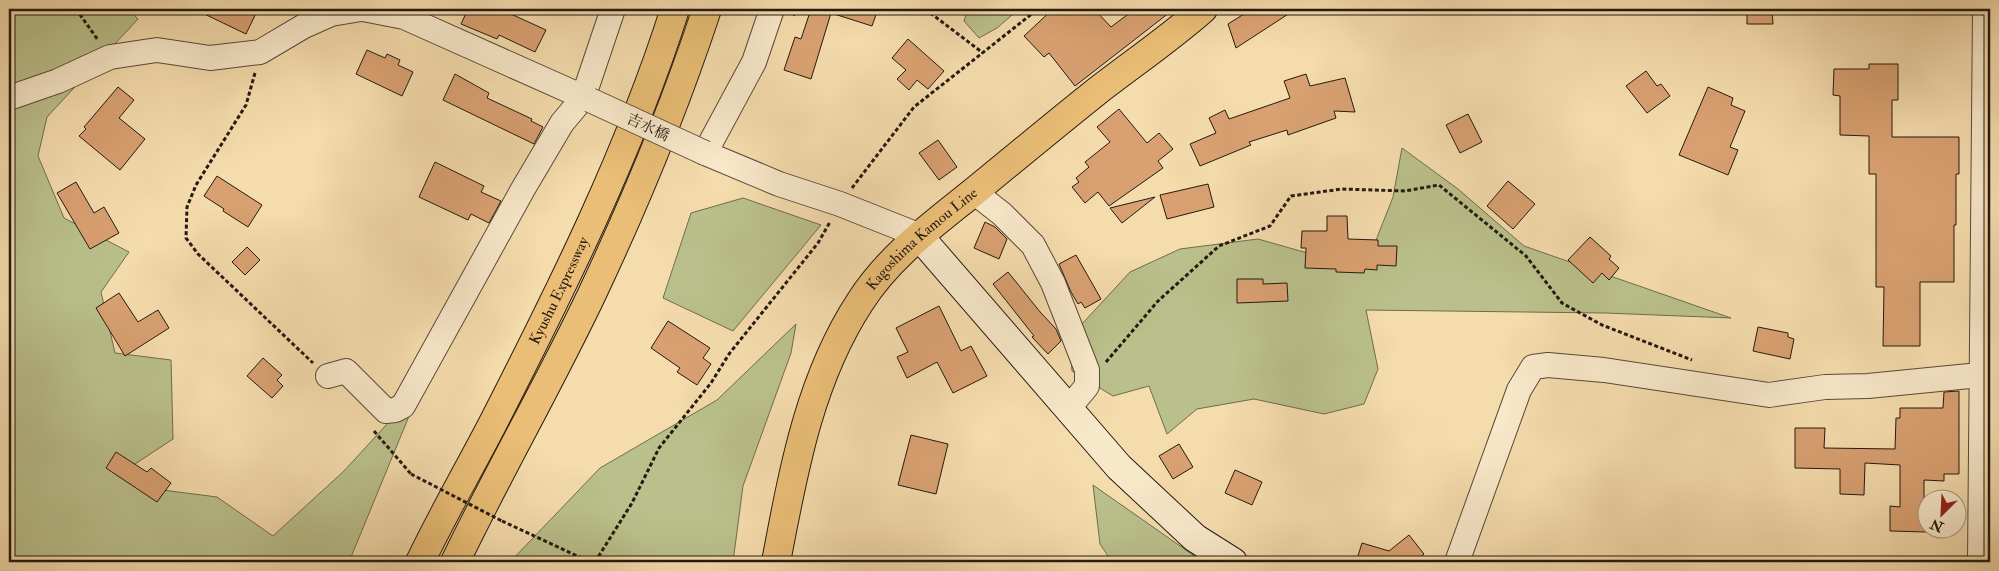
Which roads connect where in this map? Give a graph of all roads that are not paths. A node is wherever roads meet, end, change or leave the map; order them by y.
1 (362, 9) edge
2 (612, 9) edge
3 (675, 9) edge
4 (707, 9) edge
5 (772, 9) edge
6 (1203, 9) edge
7 (1986, 9) edge
8 (331, 11) edge
9 (9, 98) edge
10 (586, 99) junction
11 (706, 154) junction
12 (974, 192) junction
13 (918, 235) junction
14 (1987, 374) edge
15 (328, 376) road end
16 (1068, 409) junction
17 (420, 562) edge
18 (455, 562) edge
19 (776, 562) edge
20 (1233, 562) edge
21 (1457, 562) edge
22 (1980, 562) edge

1 - 8 street, 吉水橋
1 - 10 street, 吉水橋
2 - 10 street
3 - 17 main road, Kyushu Expressway
4 - 18 main road, Kyushu Expressway
5 - 11 street
6 - 12 main road, Kagoshima Kamou Line
7 - 14 street
8 - 9 street, 吉水橋
10 - 11 street, 吉水橋, bridge
10 - 15 street
11 - 13 street, 吉水橋
12 - 13 main road, Kagoshima Kamou Line
12 - 16 street
13 - 16 street
13 - 19 main road, Kagoshima Kamou Line
14 - 21 street
14 - 22 street
16 - 20 street

